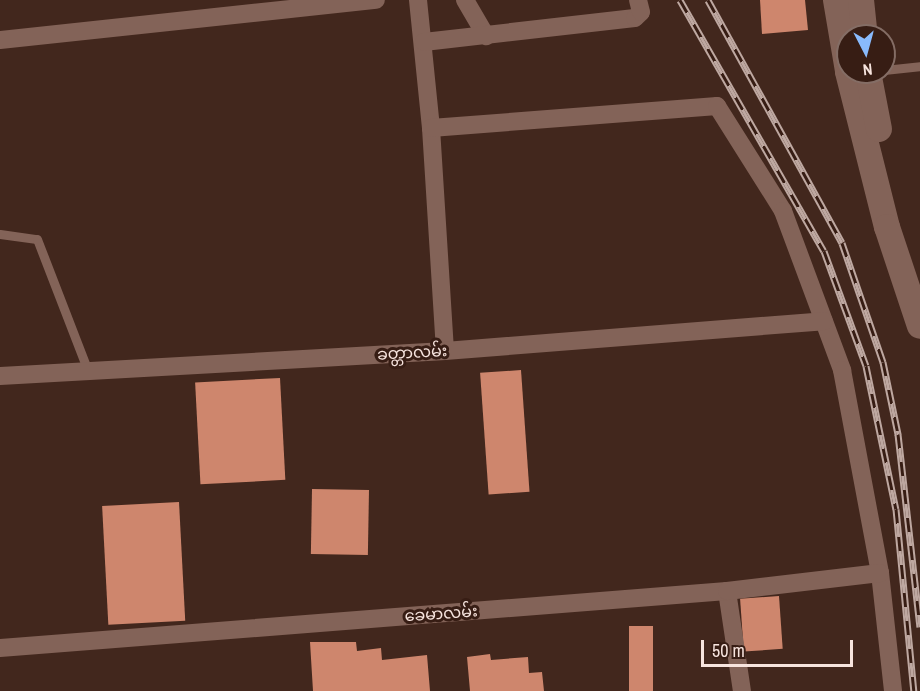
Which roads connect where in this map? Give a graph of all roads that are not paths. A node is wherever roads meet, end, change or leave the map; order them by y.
1 (376, 0) edge
2 (418, 0) edge
3 (465, 0) edge
4 (638, 0) edge
5 (836, 0) edge
6 (861, 0) edge
7 (843, 24) edge
8 (864, 24) edge
9 (486, 36) junction
10 (0, 40) edge
11 (424, 42) junction
12 (920, 66) edge
13 (896, 69) edge
14 (860, 84) edge
15 (862, 84) edge
16 (431, 128) junction
17 (0, 234) edge
18 (920, 277) edge
19 (824, 321) junction
20 (920, 326) edge
21 (444, 351) junction
22 (88, 371) junction
23 (0, 376) edge
24 (880, 573) junction
25 (727, 591) junction
26 (0, 648) edge
27 (742, 691) edge
28 (893, 691) edge

1 - 10 street
2 - 11 street
3 - 9 street
4 - 9 street
5 - 7 main road
6 - 8 main road
9 - 11 street
11 - 16 street
12 - 13 lane
14 - 20 main road
15 - 18 main road
16 - 19 street
16 - 21 street
17 - 22 lane
19 - 21 street, ခတ္တာလမ်း
19 - 24 street
21 - 22 street, ခတ္တာလမ်း
22 - 23 street, ခတ္တာလမ်း
24 - 25 street, ခေမာလမ်း
24 - 28 street
25 - 26 street, ခေမာလမ်း
25 - 27 street

